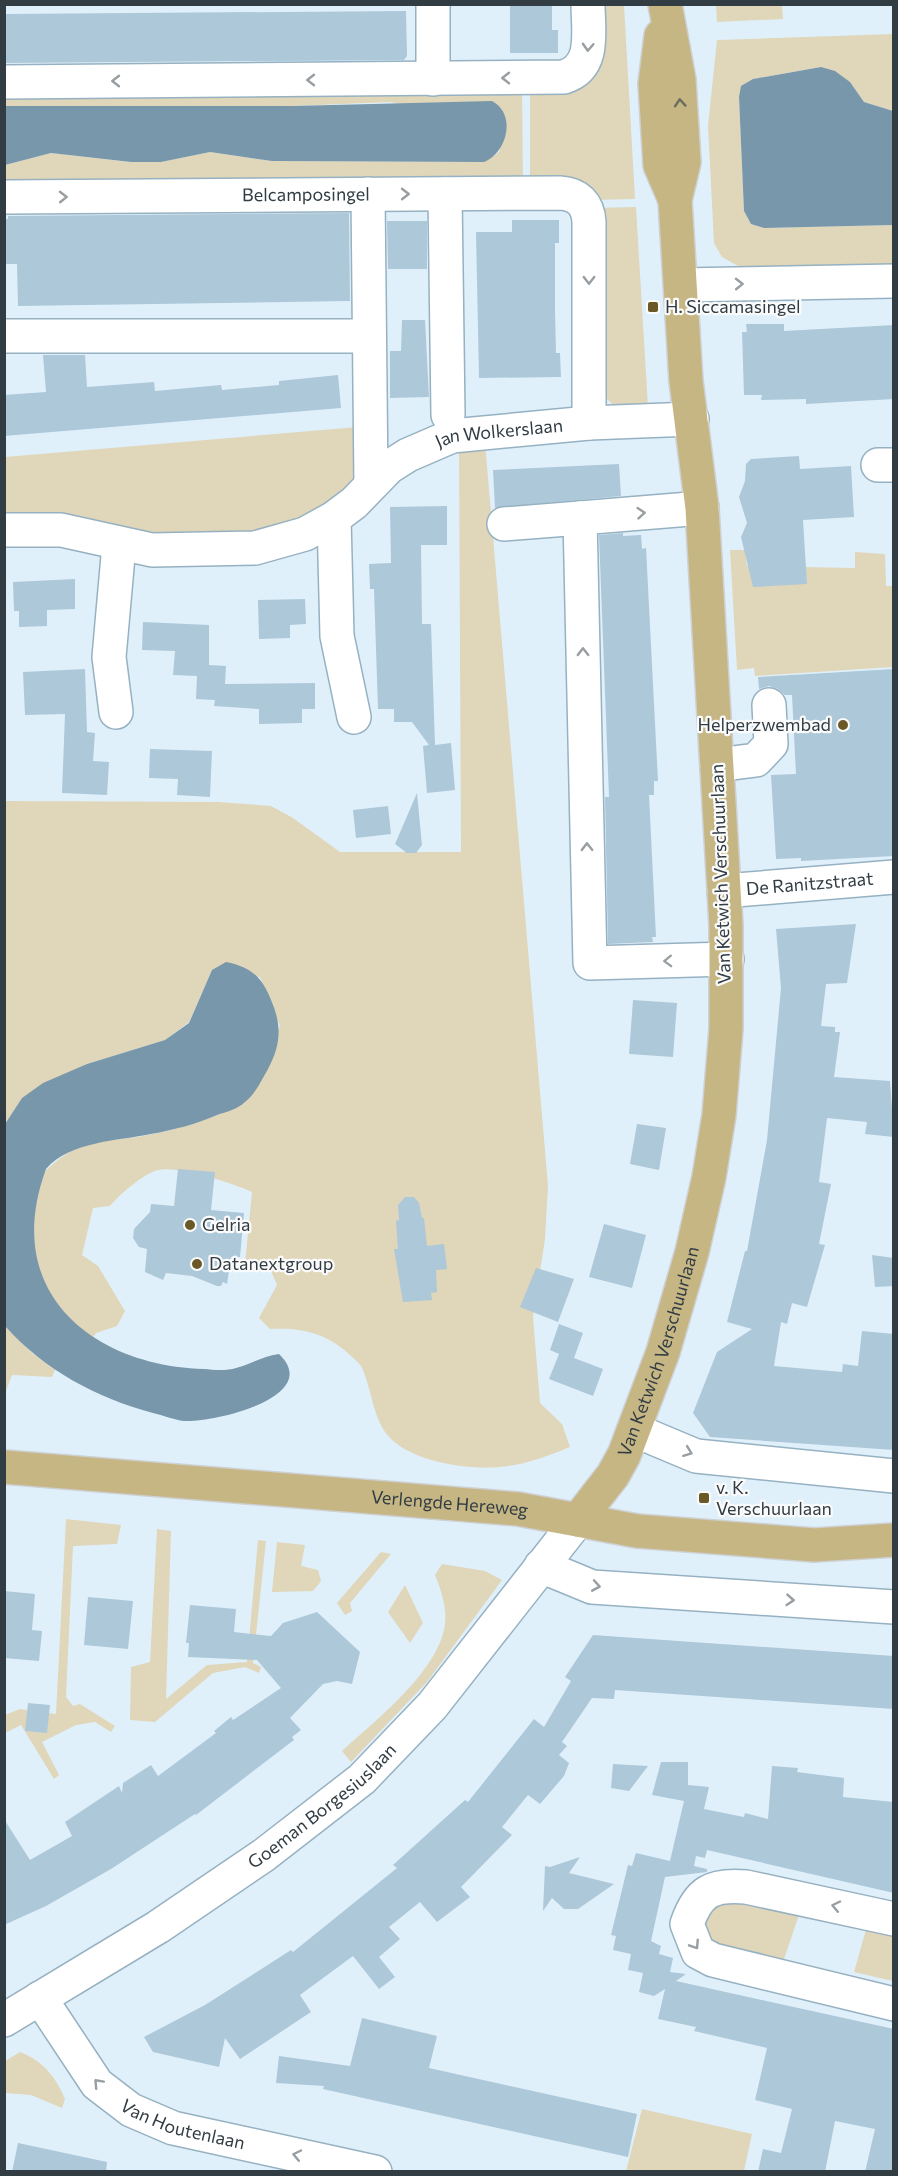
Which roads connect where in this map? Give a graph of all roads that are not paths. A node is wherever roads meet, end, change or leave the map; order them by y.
1 (434, 4) edge
2 (588, 4) edge
3 (665, 7) edge
4 (433, 79) junction
5 (4, 82) edge
6 (368, 194) junction
7 (445, 194) junction
8 (4, 197) edge
9 (894, 281) edge
10 (681, 285) junction
11 (4, 336) edge
12 (369, 336) junction
13 (448, 415) dead end
14 (692, 418) junction
15 (589, 423) junction
16 (371, 484) junction
17 (702, 508) junction
18 (334, 518) junction
19 (580, 518) junction
20 (504, 524) dead end
21 (4, 530) edge
22 (119, 545) junction
23 (770, 705) dead end
24 (116, 712) dead end
25 (354, 717) dead end
26 (717, 765) junction
27 (894, 877) edge
28 (724, 891) junction
29 (727, 959) junction
30 (634, 1430) junction
31 (4, 1467) edge
32 (894, 1476) edge
33 (578, 1520) junction
34 (894, 1540) edge
35 (541, 1566) junction
36 (894, 1607) edge
37 (894, 1918) edge
38 (40, 1998) junction
39 (894, 2004) edge
40 (4, 2020) edge
41 (375, 2172) edge

1 - 4 street
2 -> 4 street
3 - 10 main road, Van Ketwich Verschuurlaan
4 -> 5 street
6 -> 7 street, Belcamposingel
8 -> 6 street, Belcamposingel
6 - 12 street
7 - 13 street
7 -> 15 street, Belcamposingel
10 -> 9 street
10 - 14 main road, Van Ketwich Verschuurlaan
11 - 12 street
12 - 16 street
14 - 15 street, Jan Wolkerslaan
14 - 17 main road, Van Ketwich Verschuurlaan
15 - 16 street, Jan Wolkerslaan
16 - 18 street, Jan Wolkerslaan
19 -> 17 street
17 - 26 main road, Van Ketwich Verschuurlaan
18 - 22 street, Jan Wolkerslaan
18 - 25 street
19 - 20 street
29 -> 19 street
21 - 22 street, Jan Wolkerslaan
22 - 24 street
23 - 26 street
26 - 28 main road, Van Ketwich Verschuurlaan
27 - 28 street, De Ranitzstraat
28 - 29 main road, Van Ketwich Verschuurlaan
29 - 30 main road, Van Ketwich Verschuurlaan
30 -> 32 street
30 - 33 main road, Van Ketwich Verschuurlaan
31 - 33 main road, Verlengde Hereweg
33 - 34 main road, Verlengde Hereweg
33 - 35 street, Goeman Borgesiuslaan
35 -> 36 street
35 - 38 street, Goeman Borgesiuslaan
37 -> 39 street
38 - 40 street, Goeman Borgesiuslaan
41 -> 38 street, Van Houtenlaan

